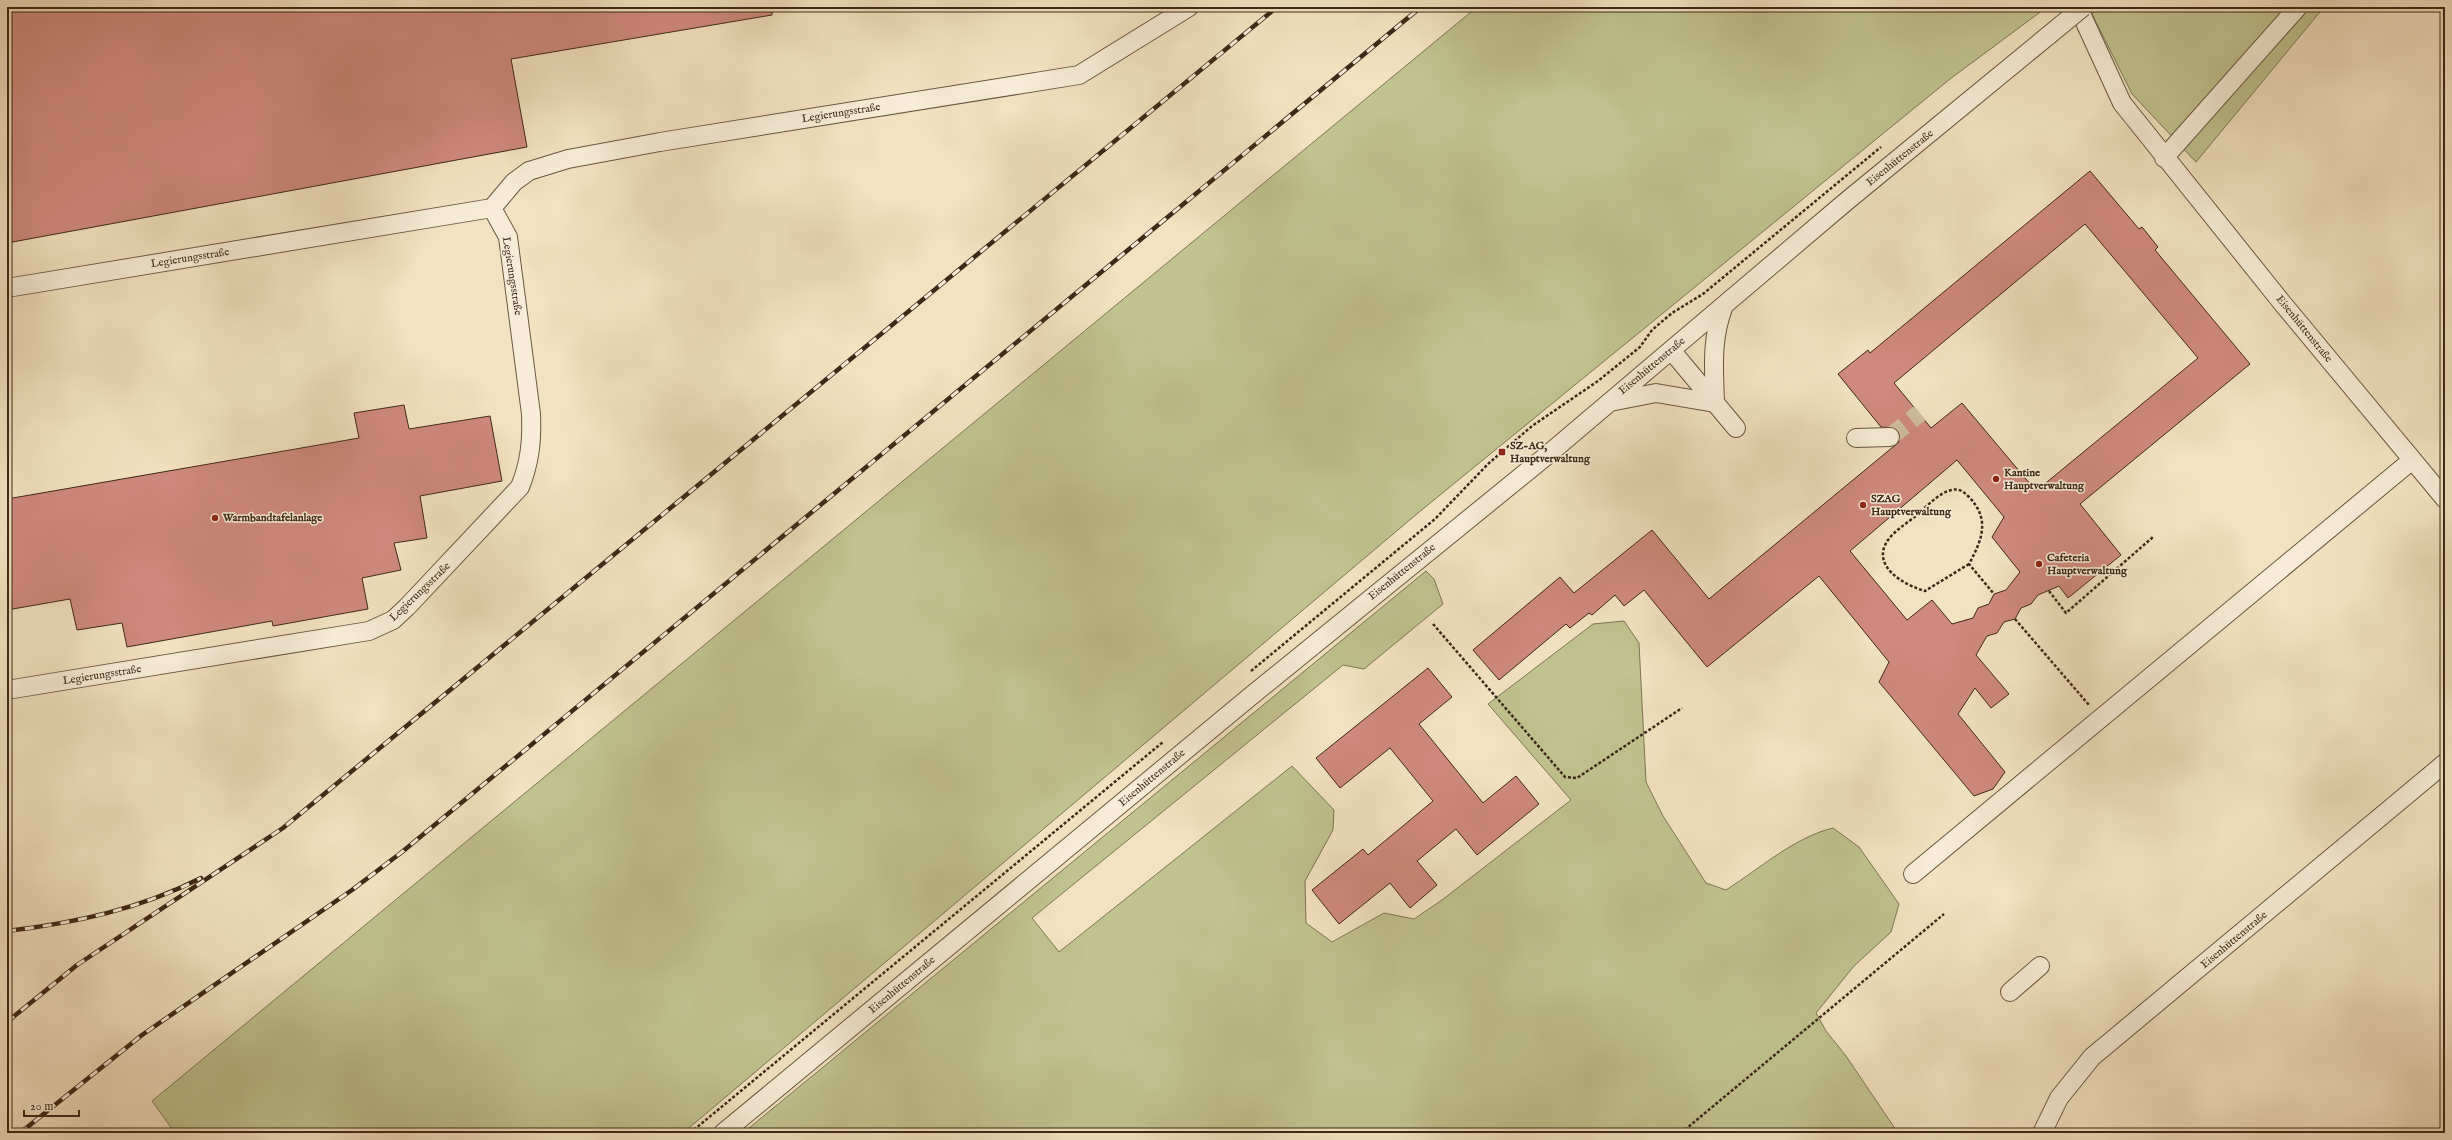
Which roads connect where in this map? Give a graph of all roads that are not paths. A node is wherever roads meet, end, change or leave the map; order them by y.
1 (1189, 7) edge
2 (2078, 7) edge
3 (2082, 7) edge
4 (2298, 7) edge
5 (2164, 158) junction
6 (492, 208) junction
7 (7, 288) edge
8 (1723, 307) junction
9 (1671, 350) junction
10 (1610, 402) junction
11 (1715, 403) junction
12 (1736, 428) dead end
13 (1890, 437) tunnel mouth
14 (1856, 438) dead end
15 (2411, 461) junction
16 (2445, 499) edge
17 (7, 690) edge
18 (2445, 763) edge
19 (1913, 874) dead end
20 (2040, 966) dead end
21 (2010, 992) dead end
22 (723, 1133) edge
23 (2042, 1133) edge

1 - 6 street, Legierungsstraße
2 - 5 street, Eisenhüttenstraße
3 - 8 street, Eisenhüttenstraße, bridge
4 - 5 street
5 - 15 street, Eisenhüttenstraße
6 - 7 street, Legierungsstraße
6 - 17 street, Legierungsstraße
8 - 9 street, Eisenhüttenstraße
8 - 11 street
9 - 10 street, Eisenhüttenstraße
9 - 11 street
10 - 11 street
10 - 22 street, Eisenhüttenstraße
11 - 12 street
13 - 14 street
15 - 16 street, Eisenhüttenstraße
15 - 19 street
18 - 23 street, Eisenhüttenstraße
20 - 21 street

